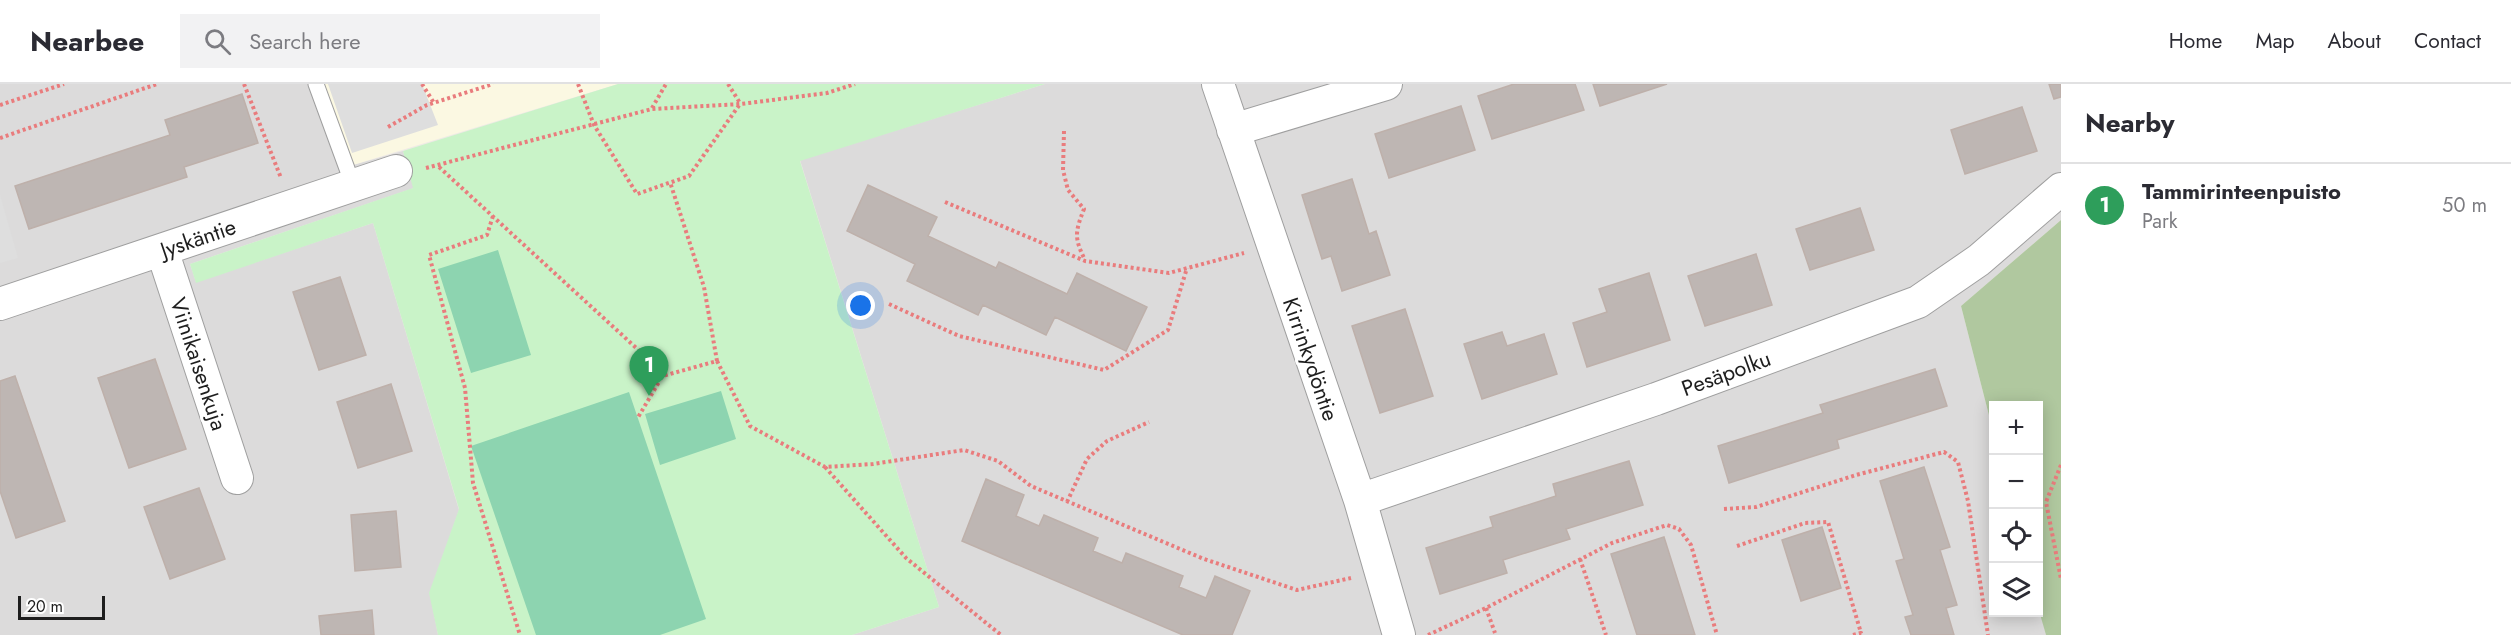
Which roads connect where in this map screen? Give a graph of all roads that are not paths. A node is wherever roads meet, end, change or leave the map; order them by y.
1 (316, 84) edge
2 (1218, 84) edge
3 (1386, 84) edge
4 (1233, 130) junction
5 (396, 171) dead end
6 (353, 185) junction
7 (2061, 189) edge
8 (162, 250) junction
9 (0, 303) edge
10 (237, 478) dead end
11 (1360, 500) junction
12 (1398, 635) edge

1 - 6 lane
2 - 4 street, Kirrinkydöntie
3 - 4 street
4 - 11 street, Kirrinkydöntie
5 - 6 street, Jyskäntie
6 - 8 street, Jyskäntie
7 - 11 street, Pesäpolku
8 - 9 street, Jyskäntie
8 - 10 street, Viinikaisenkuja
11 - 12 street, Kirrinkydöntie

